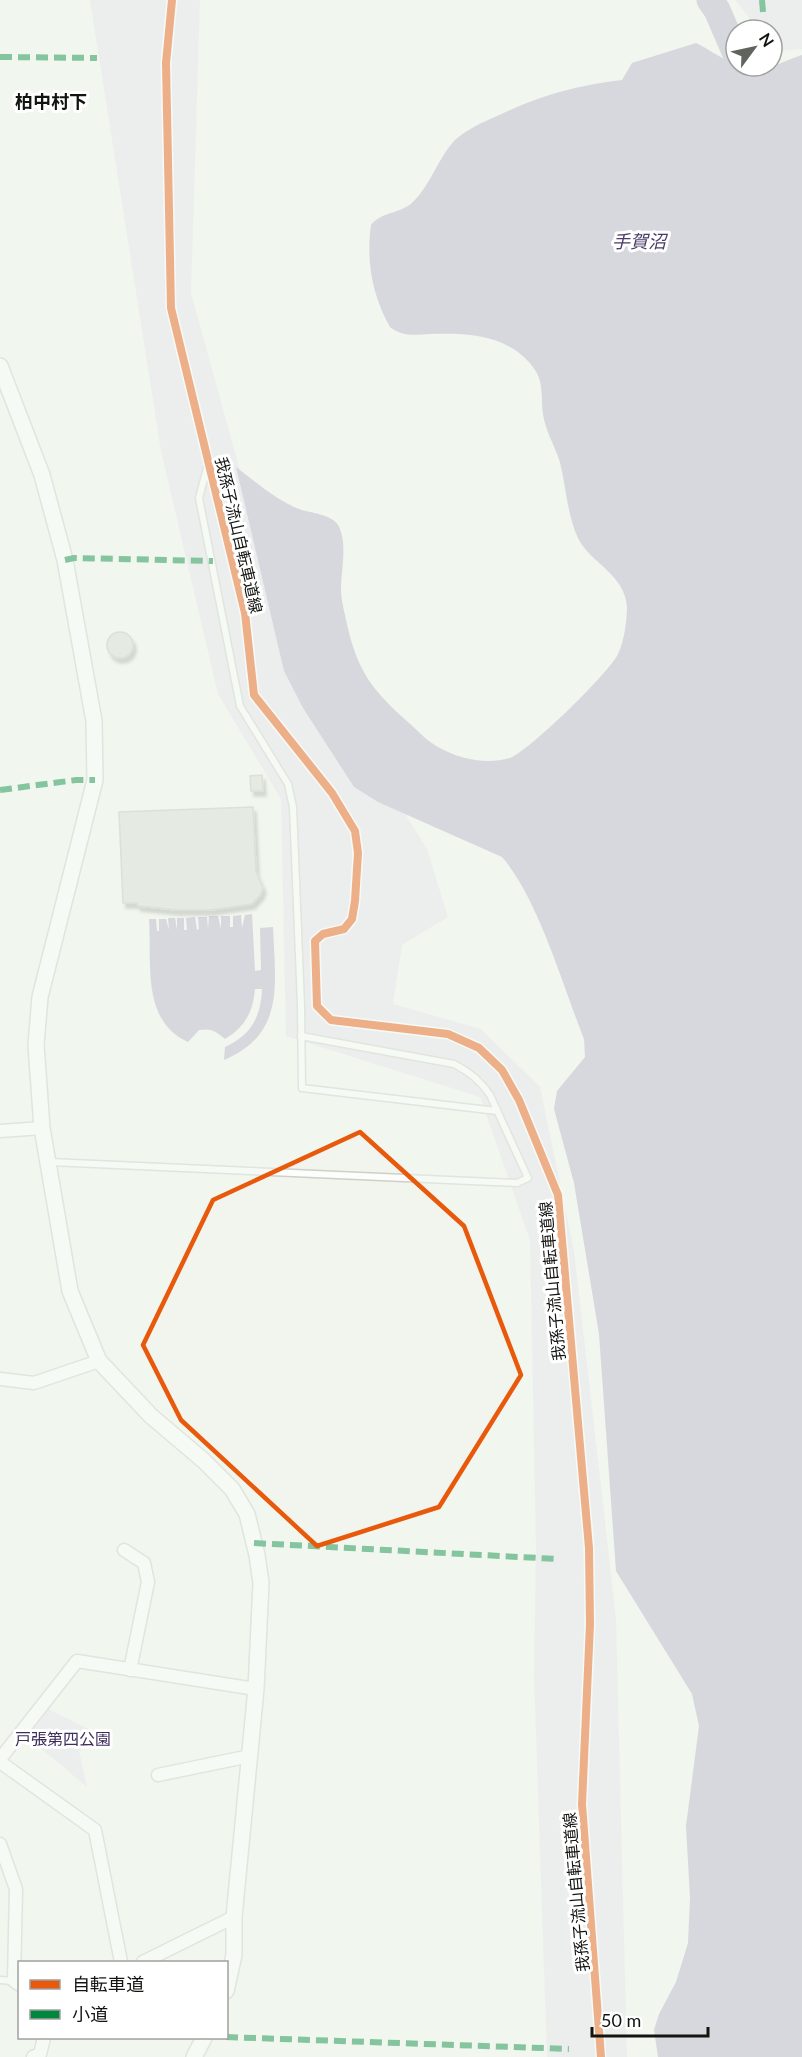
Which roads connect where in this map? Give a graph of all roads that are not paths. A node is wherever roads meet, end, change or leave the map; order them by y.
1 (0, 366) edge
2 (0, 388) edge
3 (23, 422) junction
4 (208, 464) dead end
5 (301, 1036) junction
6 (497, 1111) junction
7 (42, 1128) junction
8 (0, 1131) edge
9 (49, 1162) junction
10 (99, 1361) junction
11 (0, 1379) edge
12 (124, 1550) dead end
13 (130, 1670) junction
14 (256, 1689) junction
15 (250, 1756) junction
16 (0, 1760) edge
17 (158, 1775) dead end
18 (0, 1844) edge
19 (234, 1917) junction
20 (121, 1961) edge
21 (145, 1961) edge
22 (0, 1980) edge
23 (228, 1982) edge
24 (17, 1983) edge
25 (44, 2039) edge
26 (203, 2039) edge
27 (33, 2057) edge
28 (194, 2057) edge

1 - 3 street
2 - 3 street
3 - 7 street
4 - 5 lane
5 - 6 lane
5 - 6 lane
6 - 9 lane
7 - 8 street
7 - 9 street
9 - 10 street
10 - 11 street
10 - 14 street
12 - 13 street
13 - 14 street
13 - 16 street
14 - 15 street
15 - 17 street
15 - 19 street
16 - 20 street
18 - 24 street
19 - 21 street
19 - 23 street
22 - 24 lane
25 - 27 street
26 - 28 street

